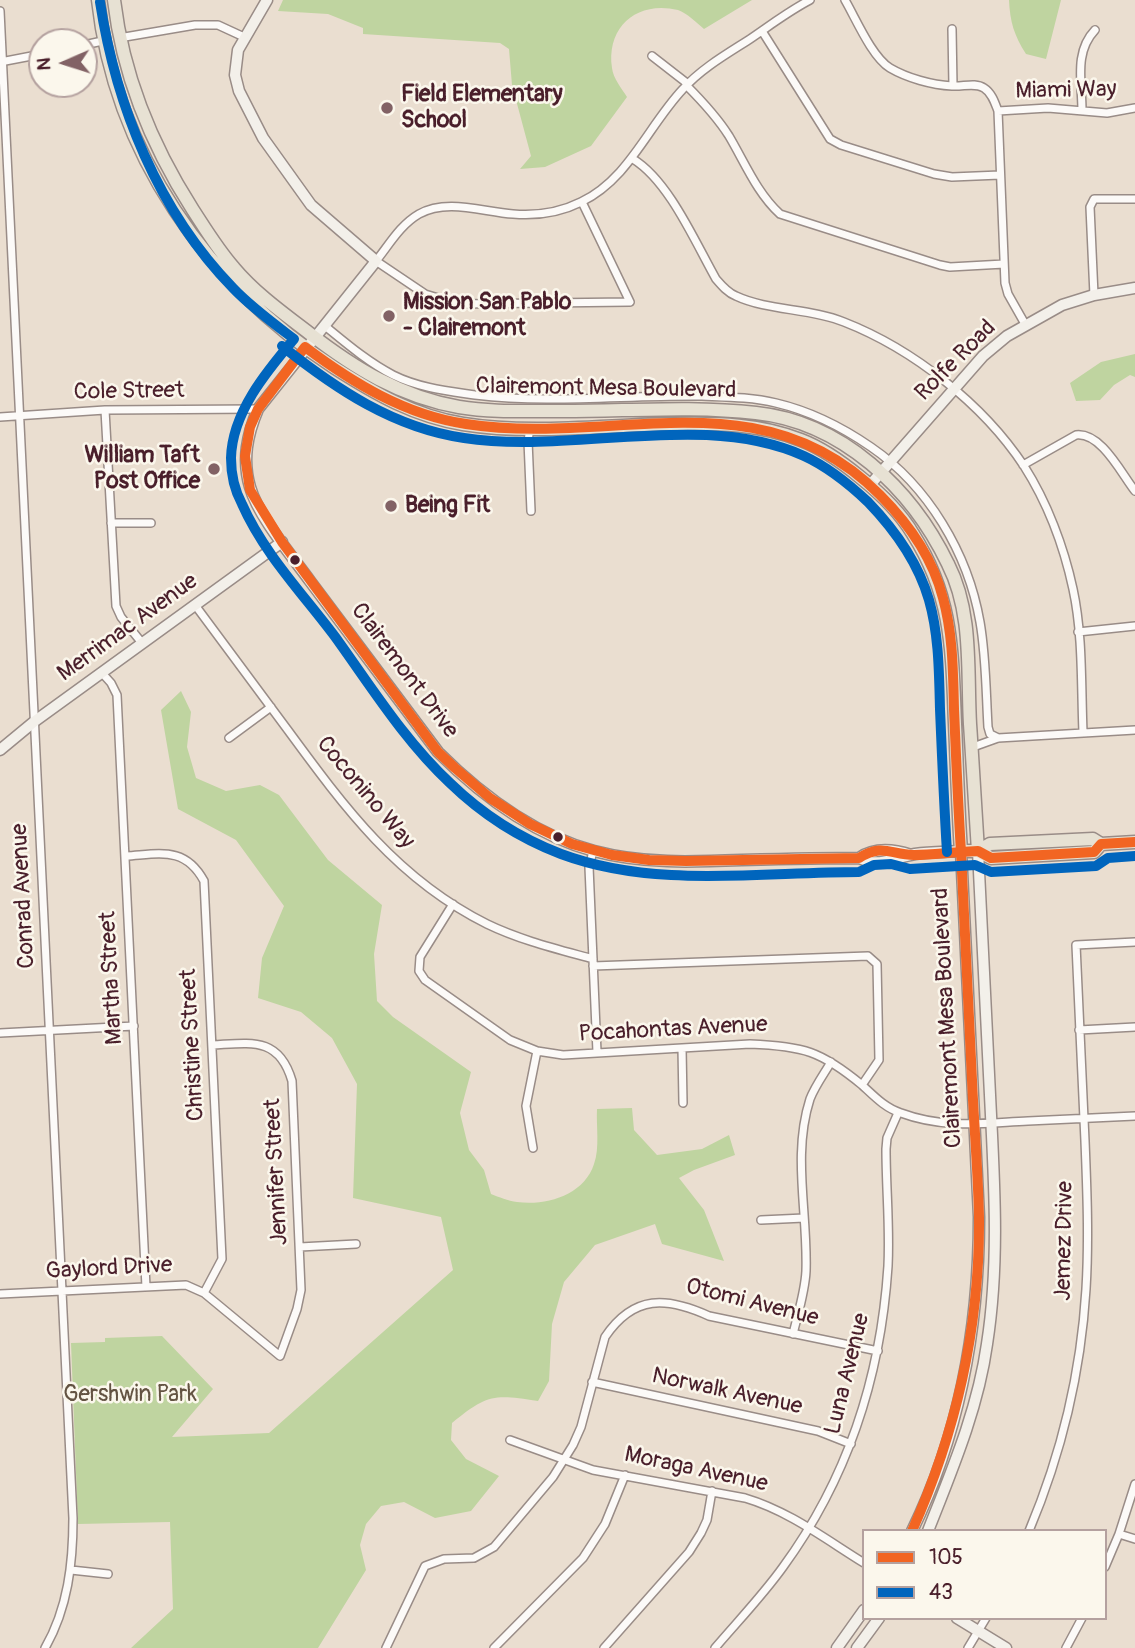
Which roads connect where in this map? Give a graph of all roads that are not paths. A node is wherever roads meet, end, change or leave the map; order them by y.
1 (98, 0) edge
2 (114, 0) edge
3 (267, 0) edge
4 (810, 0) edge
5 (845, 0) edge
6 (0, 11) edge
7 (952, 29) dead end
8 (1095, 30) dead end
9 (762, 31) junction
10 (120, 37) junction
11 (244, 37) junction
12 (104, 40) junction
13 (98, 42) edge
14 (652, 56) dead end
15 (28, 57) edge
16 (1, 62) edge
17 (687, 85) junction
18 (953, 86) junction
19 (1135, 108) edge
20 (998, 111) junction
21 (1082, 111) junction
22 (633, 159) junction
23 (1000, 175) junction
24 (1135, 199) edge
25 (582, 202) junction
26 (376, 261) junction
27 (1004, 264) junction
28 (1135, 288) edge
29 (1094, 295) junction
30 (1025, 324) junction
31 (325, 326) junction
32 (310, 342) junction
33 (954, 390) junction
34 (258, 409) junction
35 (105, 410) junction
36 (551, 411) junction
37 (21, 416) junction
38 (0, 418) edge
39 (530, 428) junction
40 (891, 461) junction
41 (1023, 466) junction
42 (881, 472) junction
43 (870, 485) junction
44 (1135, 491) edge
45 (531, 511) dead end
46 (111, 523) junction
47 (151, 523) dead end
48 (282, 542) junction
49 (195, 605) junction
50 (1135, 626) edge
51 (1078, 632) junction
52 (142, 643) junction
53 (102, 673) junction
54 (271, 707) junction
55 (35, 721) junction
56 (1135, 730) edge
57 (1083, 732) junction
58 (229, 738) dead end
59 (998, 738) junction
60 (973, 747) junction
61 (0, 750) edge
62 (1135, 842) edge
63 (593, 850) junction
64 (961, 851) junction
65 (978, 851) junction
66 (126, 856) junction
67 (453, 904) junction
68 (1135, 942) edge
69 (593, 962) junction
70 (134, 1026) junction
71 (1135, 1027) edge
72 (50, 1030) junction
73 (1079, 1030) junction
74 (0, 1033) edge
75 (213, 1045) junction
76 (682, 1048) junction
77 (537, 1051) junction
78 (597, 1052) junction
79 (831, 1062) junction
80 (862, 1085) junction
81 (683, 1103) dead end
82 (898, 1113) junction
83 (1135, 1116) edge
84 (1084, 1119) junction
85 (991, 1123) junction
86 (974, 1124) junction
87 (533, 1148) dead end
88 (804, 1218) junction
89 (761, 1220) dead end
90 (356, 1244) dead end
91 (300, 1247) junction
92 (145, 1287) junction
93 (62, 1291) junction
94 (204, 1293) junction
95 (0, 1294) edge
96 (793, 1334) junction
97 (878, 1351) junction
98 (280, 1356) joint
99 (592, 1382) junction
100 (510, 1440) dead end
101 (851, 1444) junction
102 (564, 1460) junction
103 (625, 1475) junction
104 (1135, 1484) edge
105 (712, 1492) junction
106 (808, 1528) junction
107 (913, 1529) edge
108 (929, 1529) edge
109 (1031, 1529) edge
110 (1119, 1534) junction
111 (1135, 1538) edge
112 (862, 1562) edge
113 (1107, 1562) edge
114 (71, 1570) junction
115 (108, 1574) dead end
116 (862, 1613) edge
117 (878, 1620) edge
118 (960, 1620) edge
119 (985, 1620) edge
120 (1081, 1620) edge
121 (979, 1631) junction
122 (45, 1648) edge
123 (386, 1648) edge
124 (494, 1648) edge
125 (604, 1648) edge
126 (715, 1648) edge
127 (837, 1648) edge
128 (857, 1648) edge
129 (968, 1648) edge
130 (1006, 1648) edge
131 (1066, 1648) edge

1 - 12 main road, Clairemont Mesa Boulevard
2 - 10 main road, Clairemont Mesa Boulevard
3 - 11 main road
4 - 9 street
5 - 18 street
6 - 16 street, Conrad Avenue
7 - 18 street
8 - 21 street
9 - 17 street
9 - 23 street
10 - 11 street
10 - 12 street
10 - 32 main road, Clairemont Mesa Boulevard
11 - 26 main road
12 - 13 street
12 - 32 main road, Clairemont Mesa Boulevard
14 - 17 street
15 - 16 street
16 - 37 street, Conrad Avenue
17 - 22 street
17 - 27 street
18 - 20 street
19 - 21 street, Miami Way
20 - 21 street, Miami Way
20 - 23 street
22 - 25 street
22 - 33 street
23 - 27 street
24 - 29 street
25 - 26 street
25 - 26 street
26 - 31 main road, Clairemont Drive
27 - 30 street
28 - 29 main road, Rolfe Road
29 - 30 main road, Rolfe Road
30 - 33 main road, Rolfe Road
31 - 32 main road, Clairemont Drive
31 - 40 street, Clairemont Mesa Boulevard
32 - 34 main road, Clairemont Drive
32 - 36 main road, Clairemont Mesa Boulevard
32 - 39 main road, Clairemont Mesa Boulevard
33 - 40 main road, Rolfe Road
33 - 41 street
34 - 35 street, Cole Street
34 - 48 main road, Clairemont Drive
35 - 37 street, Cole Street
35 - 46 street
36 - 39 main road
36 - 42 main road, Clairemont Mesa Boulevard
37 - 38 street, Cole Street
37 - 55 street, Conrad Avenue
39 - 43 main road, Clairemont Mesa Boulevard
39 - 45 street
40 - 42 main road, Rolfe Road
40 - 59 street, Clairemont Mesa Boulevard
41 - 44 street
41 - 51 street
42 - 43 main road, Rolfe Road
42 - 60 main road, Clairemont Mesa Boulevard
43 - 64 main road, Clairemont Mesa Boulevard
46 - 47 street
46 - 52 street
48 - 49 main road, Merrimac Avenue
48 - 63 main road, Clairemont Drive
49 - 52 main road, Merrimac Avenue
49 - 54 street, Coconino Way
50 - 51 street
51 - 57 street
52 - 53 main road, Merrimac Avenue
53 - 55 main road, Merrimac Avenue
53 - 66 street, Martha Street
54 - 58 street
54 - 67 street, Coconino Way
55 - 61 main road, Merrimac Avenue
55 - 72 street, Conrad Avenue
56 - 57 street
57 - 59 street
59 - 60 street
60 - 65 main road, Clairemont Mesa Boulevard
62 - 65 main road, Clairemont Drive
63 - 64 main road, Clairemont Drive
63 - 69 street
64 - 65 main road, Clairemont Drive
64 - 86 main road, Clairemont Mesa Boulevard
65 - 85 main road, Clairemont Mesa Boulevard
66 - 70 street, Martha Street
66 - 75 street, Christine Street
67 - 69 street, Coconino Way
67 - 77 street, Pocahontas Avenue
68 - 73 street, Jemez Drive
69 - 78 street
69 - 80 street, Coconino Way
70 - 72 street
70 - 92 street, Martha Street
71 - 73 street
72 - 74 street
72 - 93 street, Conrad Avenue
73 - 84 street, Jemez Drive
75 - 91 street, Jennifer Street
75 - 94 street, Christine Street
76 - 78 street, Pocahontas Avenue
76 - 79 street, Pocahontas Avenue
76 - 81 street
77 - 78 street, Pocahontas Avenue
77 - 87 street
79 - 80 street, Pocahontas Avenue
79 - 88 street
80 - 82 street, Pocahontas Avenue
82 - 86 street, Pocahontas Avenue
82 - 97 street, Luna Avenue
83 - 84 street, Pocahontas Avenue
84 - 85 street, Pocahontas Avenue
84 - 109 street, Jemez Drive
85 - 86 street, Pocahontas Avenue
85 - 108 main road, Clairemont Mesa Boulevard
86 - 107 main road, Clairemont Mesa Boulevard
88 - 89 street
88 - 96 street
90 - 91 street
91 - 98 street, Jennifer Street
92 - 93 street, Gaylord Drive
92 - 94 street, Gaylord Drive
93 - 95 street, Gaylord Drive
93 - 114 street, Conrad Avenue
94 - 98 street, Gaylord Drive
96 - 97 street, Otomi Avenue
96 - 99 street, Otomi Avenue
97 - 101 street, Luna Avenue
99 - 101 street, Norwalk Avenue
99 - 102 street
100 - 102 street, Moraga Avenue
101 - 106 street, Luna Avenue
102 - 103 street, Moraga Avenue
102 - 123 street
103 - 105 street, Moraga Avenue
103 - 124 street
104 - 110 street
105 - 106 street, Moraga Avenue
105 - 125 street
106 - 112 street, Moraga Avenue
106 - 126 street, Luna Avenue
110 - 111 street
110 - 113 street
114 - 115 street
114 - 122 street, Conrad Avenue
116 - 127 main road
117 - 128 main road
118 - 121 main road
119 - 121 street
120 - 131 street
121 - 129 street
121 - 130 main road

